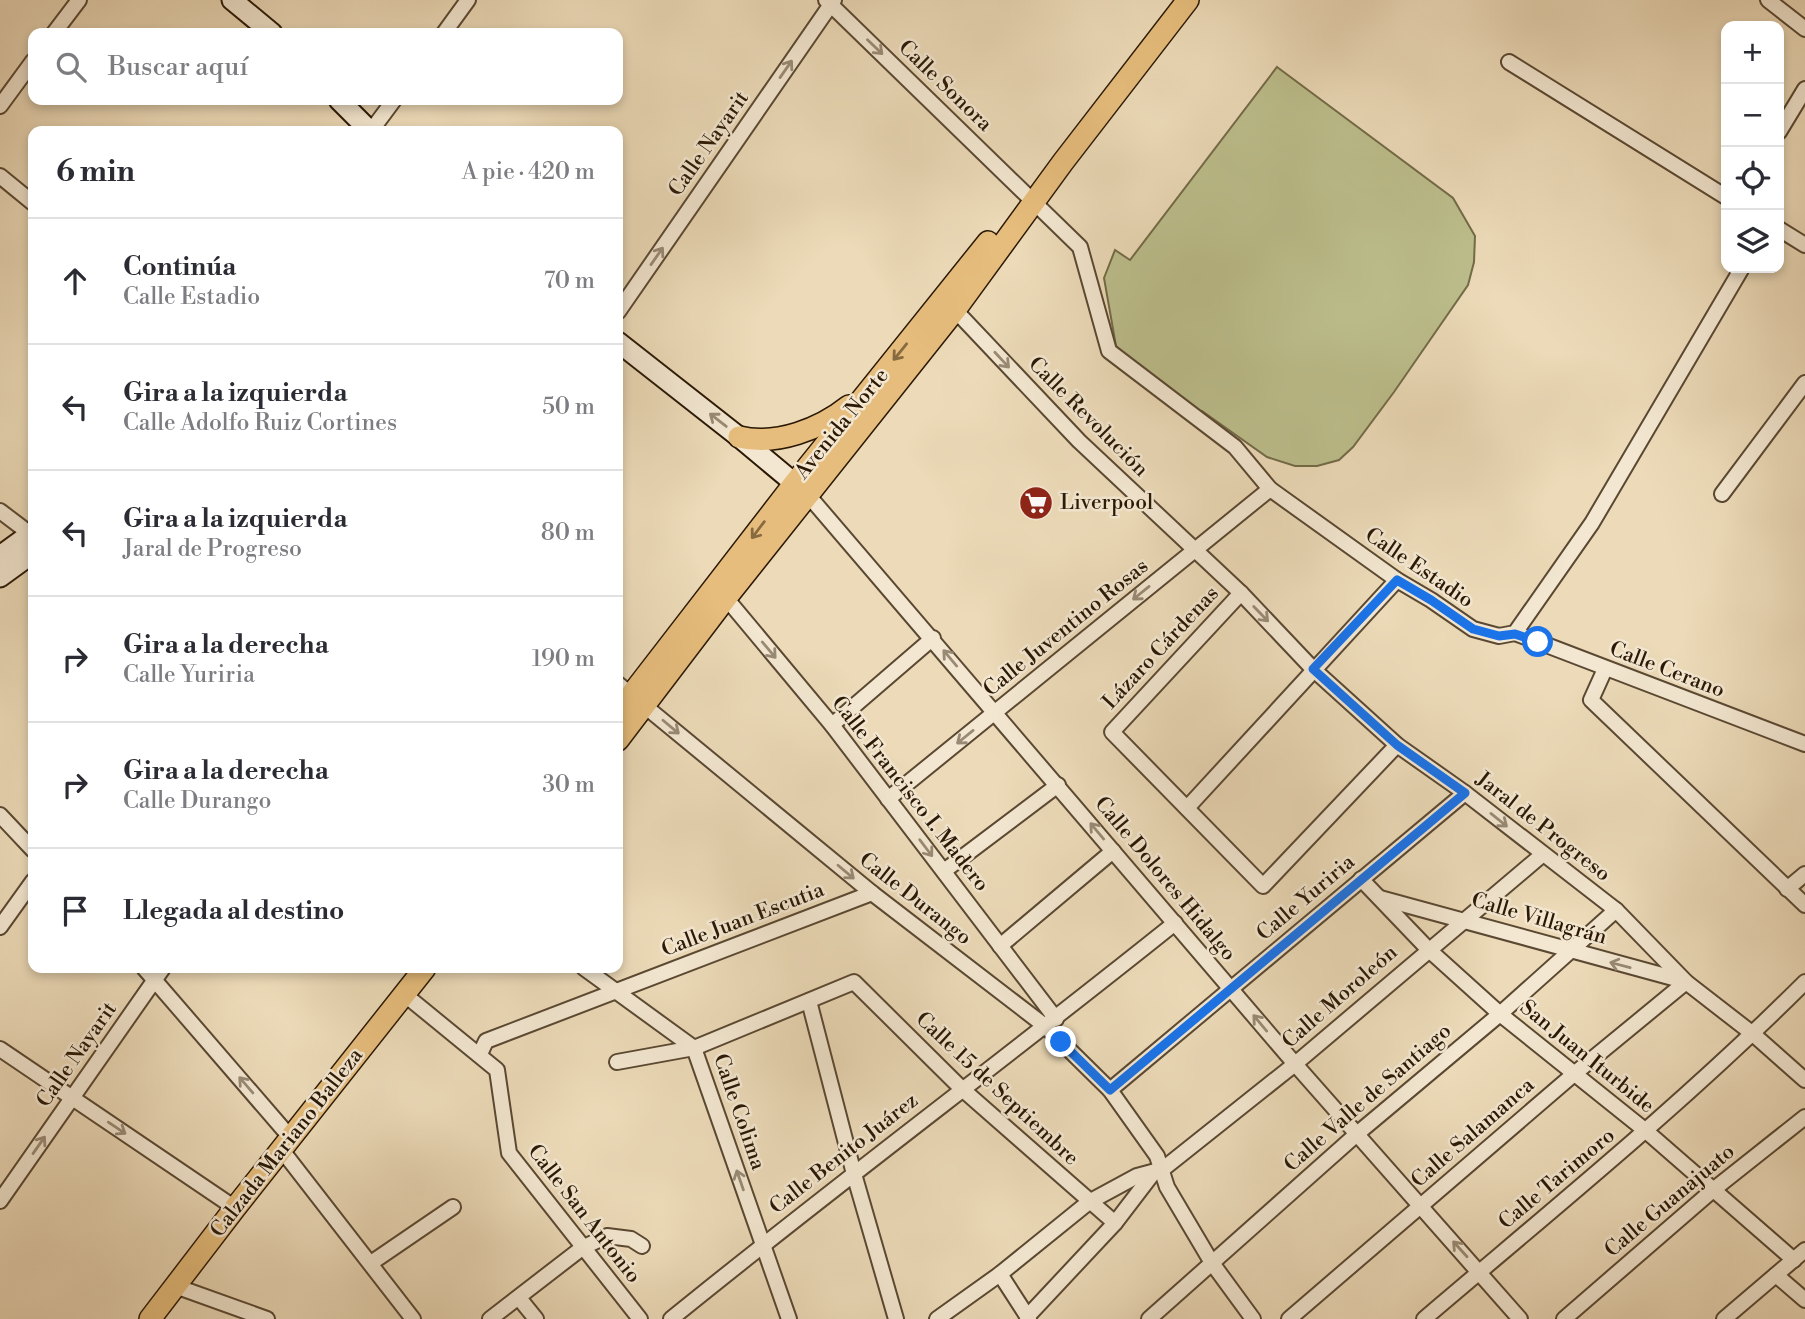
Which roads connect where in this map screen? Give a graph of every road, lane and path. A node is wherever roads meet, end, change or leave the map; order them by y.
1 (79, 0) edge
2 (232, 0) edge
3 (468, 0) edge
4 (1188, 0) edge
5 (1768, 0) edge
6 (830, 1) edge
7 (58, 28) edge
8 (266, 28) edge
9 (447, 28) edge
10 (1805, 29) edge
11 (1509, 62) dead end
12 (28, 68) edge
13 (1805, 89) edge
14 (344, 105) edge
15 (390, 105) edge
16 (0, 106) edge
17 (1784, 124) edge
18 (366, 126) edge
19 (375, 126) edge
20 (0, 176) edge
21 (1721, 194) edge
22 (28, 199) edge
23 (1030, 199) junction
24 (1001, 227) junction
25 (1784, 232) edge
26 (1805, 245) edge
27 (1739, 273) edge
28 (623, 305) edge
29 (955, 310) junction
30 (623, 346) edge
31 (1805, 383) edge
32 (867, 392) junction
33 (739, 437) junction
34 (801, 489) junction
35 (1270, 489) junction
36 (1723, 494) dead end
37 (0, 511) edge
38 (28, 535) edge
39 (28, 542) edge
40 (28, 545) edge
41 (1194, 550) junction
42 (0, 556) edge
43 (0, 577) edge
44 (1397, 580) junction
45 (1241, 593) junction
46 (726, 598) junction
47 (1515, 634) junction
48 (933, 638) junction
49 (1313, 669) junction
50 (1605, 669) junction
51 (628, 699) edge
52 (996, 712) junction
53 (623, 720) edge
54 (832, 725) junction
55 (1805, 744) edge
56 (1397, 745) junction
57 (1058, 785) junction
58 (1465, 793) junction
59 (888, 799) junction
60 (1187, 808) junction
61 (0, 815) edge
62 (28, 845) edge
63 (1113, 851) junction
64 (1542, 855) junction
65 (944, 872) junction
66 (1805, 874) edge
67 (1361, 878) junction
68 (28, 888) edge
69 (1787, 889) junction
70 (872, 893) junction
71 (1380, 898) junction
72 (1805, 905) edge
73 (1616, 910) junction
74 (1465, 919) junction
75 (1175, 923) junction
76 (0, 927) edge
77 (1000, 946) junction
78 (1428, 949) junction
79 (1570, 952) junction
80 (421, 973) edge
81 (590, 973) edge
82 (159, 974) edge
83 (1686, 982) junction
84 (1805, 982) edge
85 (1230, 988) junction
86 (615, 992) junction
87 (404, 995) junction
88 (809, 1001) junction
89 (1500, 1014) junction
90 (1050, 1022) junction
91 (1753, 1034) junction
92 (694, 1048) junction
93 (0, 1049) edge
94 (481, 1054) junction
95 (617, 1062) dead end
96 (1295, 1064) junction
97 (1574, 1074) junction
98 (1805, 1080) edge
99 (961, 1088) junction
100 (1110, 1090) junction
101 (72, 1098) junction
102 (1805, 1117) edge
103 (1646, 1131) junction
104 (1358, 1133) junction
105 (286, 1143) junction
106 (1158, 1171) junction
107 (854, 1174) junction
108 (1713, 1190) junction
109 (0, 1201) edge
110 (1089, 1202) junction
111 (1421, 1206) junction
112 (453, 1207) dead end
113 (235, 1208) junction
114 (1115, 1223) junction
115 (763, 1244) junction
116 (642, 1246) dead end
117 (582, 1248) junction
118 (1800, 1255) edge
119 (371, 1263) junction
120 (1212, 1263) junction
121 (1480, 1271) junction
122 (1000, 1274) junction
123 (1776, 1275) junction
124 (175, 1286) junction
125 (519, 1298) junction
126 (1805, 1300) edge
127 (1028, 1318) edge
128 (150, 1319) edge
129 (267, 1319) edge
130 (413, 1319) edge
131 (490, 1319) edge
132 (536, 1319) edge
133 (640, 1319) edge
134 (671, 1319) edge
135 (789, 1319) edge
136 (896, 1319) edge
137 (937, 1319) edge
138 (1149, 1319) edge
139 (1252, 1319) edge
140 (1289, 1319) edge
141 (1424, 1319) edge
142 (1520, 1319) edge
143 (1564, 1319) edge
144 (1724, 1319) edge

1 - 7 street
2 - 8 street
3 - 9 street
4 - 23 main road, Avenida Norte
5 - 10 street
6 -> 23 street, Calle Sonora
28 -> 6 street, Calle Nayarit
11 - 21 street
12 - 16 street
13 - 17 street
14 - 18 street
15 - 19 street
20 - 22 street
23 - 24 main road, Avenida Norte
23 - 29 main road, Avenida Norte
23 - 35 street, Calle Estadio
24 - 29 main road
24 -> 32 main road, Avenida Norte
25 - 26 street
27 - 47 street
29 - 34 main road, Avenida Norte
29 -> 41 street, Calle Revolución
33 -> 30 street
31 - 36 street
32 - 33 main road
32 - 34 main road, Avenida Norte
33 - 34 street
34 - 46 main road, Avenida Norte
34 - 48 street, Calle Dolores Hidalgo
34 -> 51 main road, Avenida Norte
35 - 41 street, Calle Juventino Rosas
35 - 44 street, Calle Estadio
37 - 38 street
39 - 42 street
40 - 43 street
41 - 45 street, Jaral de Progreso
41 -> 52 street, Calle Juventino Rosas
44 - 47 street, Calle Estadio
44 - 49 street
45 -> 49 street, Jaral de Progreso
45 - 60 street, Lázaro Cárdenas
46 - 51 main road, Avenida Norte
46 -> 54 street, Calle Francisco I. Madero
47 - 50 street, Calle Cerano
52 -> 48 street, Calle Dolores Hidalgo
48 - 54 street
49 - 56 street, Jaral de Progreso
49 - 60 street
50 - 55 street, Calle Cerano
50 - 69 street
51 - 53 main road
51 -> 70 street, Calle Durango
52 - 57 street, Calle Dolores Hidalgo
52 -> 59 street, Calle Juventino Rosas
54 - 59 street, Calle Francisco I. Madero
56 - 58 street, Jaral de Progreso
56 - 60 street
63 -> 57 street, Calle Dolores Hidalgo
57 - 65 street
58 -> 64 street, Jaral de Progreso
58 - 67 street, Calle Yuriria
59 -> 65 street, Calle Francisco I. Madero
61 - 62 street
63 - 75 street, Calle Dolores Hidalgo
63 - 77 street
64 - 73 street, Jaral de Progreso
64 - 74 street, Calle Moroleón
65 - 77 street, Calle Francisco I. Madero
66 - 69 street
67 - 71 street, San Juan Iturbide
67 - 85 street, Calle Yuriria
68 - 76 street
69 - 72 street
70 - 86 street, Calle Juan Escutia
70 - 90 street, Calle Durango
71 - 74 street, Calle Villagrán
71 - 78 street, San Juan Iturbide
73 - 79 street, Calle Valle de Santiago
73 - 83 street, Jaral de Progreso
74 - 78 street, Calle Moroleón
74 - 79 street, Calle Villagrán
75 - 85 street, Calle Dolores Hidalgo
75 - 90 street, Calle Benito Juárez
77 - 90 street, Calle Francisco I. Madero
78 - 89 street, San Juan Iturbide
78 - 96 street, Calle Moroleón
83 -> 79 street, Calle Villagrán
79 - 89 street, Calle Valle de Santiago
80 - 87 main road, Calzada Mariano Balleza
81 - 86 street, Calle Colima
82 - 101 street, Calle Nayarit
105 -> 82 street
83 - 91 street, Jaral de Progreso
83 - 97 street, Calle Salamanca
84 - 91 street, Calle Tarimoro
96 -> 85 street, Calle Dolores Hidalgo
85 - 100 street, Calle Yuriria
86 - 92 street, Calle Colima
86 - 94 street, Calle Juan Escutia
87 - 94 street
87 - 105 main road, Calzada Mariano Balleza
88 - 92 street
88 - 99 street, Calle 15 de Septiembre
88 - 107 street
89 - 97 street, San Juan Iturbide
89 - 104 street, Calle Valle de Santiago
90 - 99 street, Calle Benito Juárez
90 - 100 street, Calle Durango
91 - 98 street, Jaral de Progreso
91 - 103 street, Calle Tarimoro
92 - 95 street
115 -> 92 street, Calle Colima
93 - 101 street
94 - 117 street, Calle San Antonio
96 - 104 street, Calle Dolores Hidalgo
96 - 106 street, Calle Moroleón
97 - 103 street, San Juan Iturbide
97 - 111 street, Calle Salamanca
99 - 107 street, Calle Benito Juárez
99 - 110 street, Calle 15 de Septiembre
100 - 106 street, Calle Durango
109 -> 101 street, Calle Nayarit
101 -> 113 street
102 - 108 street, Calle Guanajuato
103 - 108 street, San Juan Iturbide
103 - 121 street, Calle Tarimoro
104 - 111 street, Calle Dolores Hidalgo
104 - 120 street, Calle Valle de Santiago
105 - 113 main road, Calzada Mariano Balleza
105 - 119 street
106 - 110 street
106 - 114 street
106 - 120 street, Calle Durango
107 - 115 street, Calle Benito Juárez
107 - 136 street
108 - 118 street, San Juan Iturbide
108 - 143 street, Calle Guanajuato
110 - 114 street, Calle 15 de Septiembre
110 - 122 street
121 -> 111 street, Calle Dolores Hidalgo
111 - 140 street, Calle Salamanca
112 - 119 street
113 - 124 main road, Calzada Mariano Balleza
114 - 127 street
115 - 134 street, Calle Benito Juárez
115 - 135 street, Calle Colima
116 - 117 street
117 - 125 street
117 - 133 street, Calle San Antonio
118 - 123 street
119 - 130 street
120 - 138 street, Calle Valle de Santiago
120 - 139 street, Calle Durango
121 - 141 street, Calle Tarimoro
121 - 142 street, Calle Dolores Hidalgo
122 - 127 street
122 - 137 street
123 - 126 street
123 - 144 street
124 - 128 main road, Calzada Mariano Balleza
124 - 129 street
125 - 131 street
125 - 132 street

